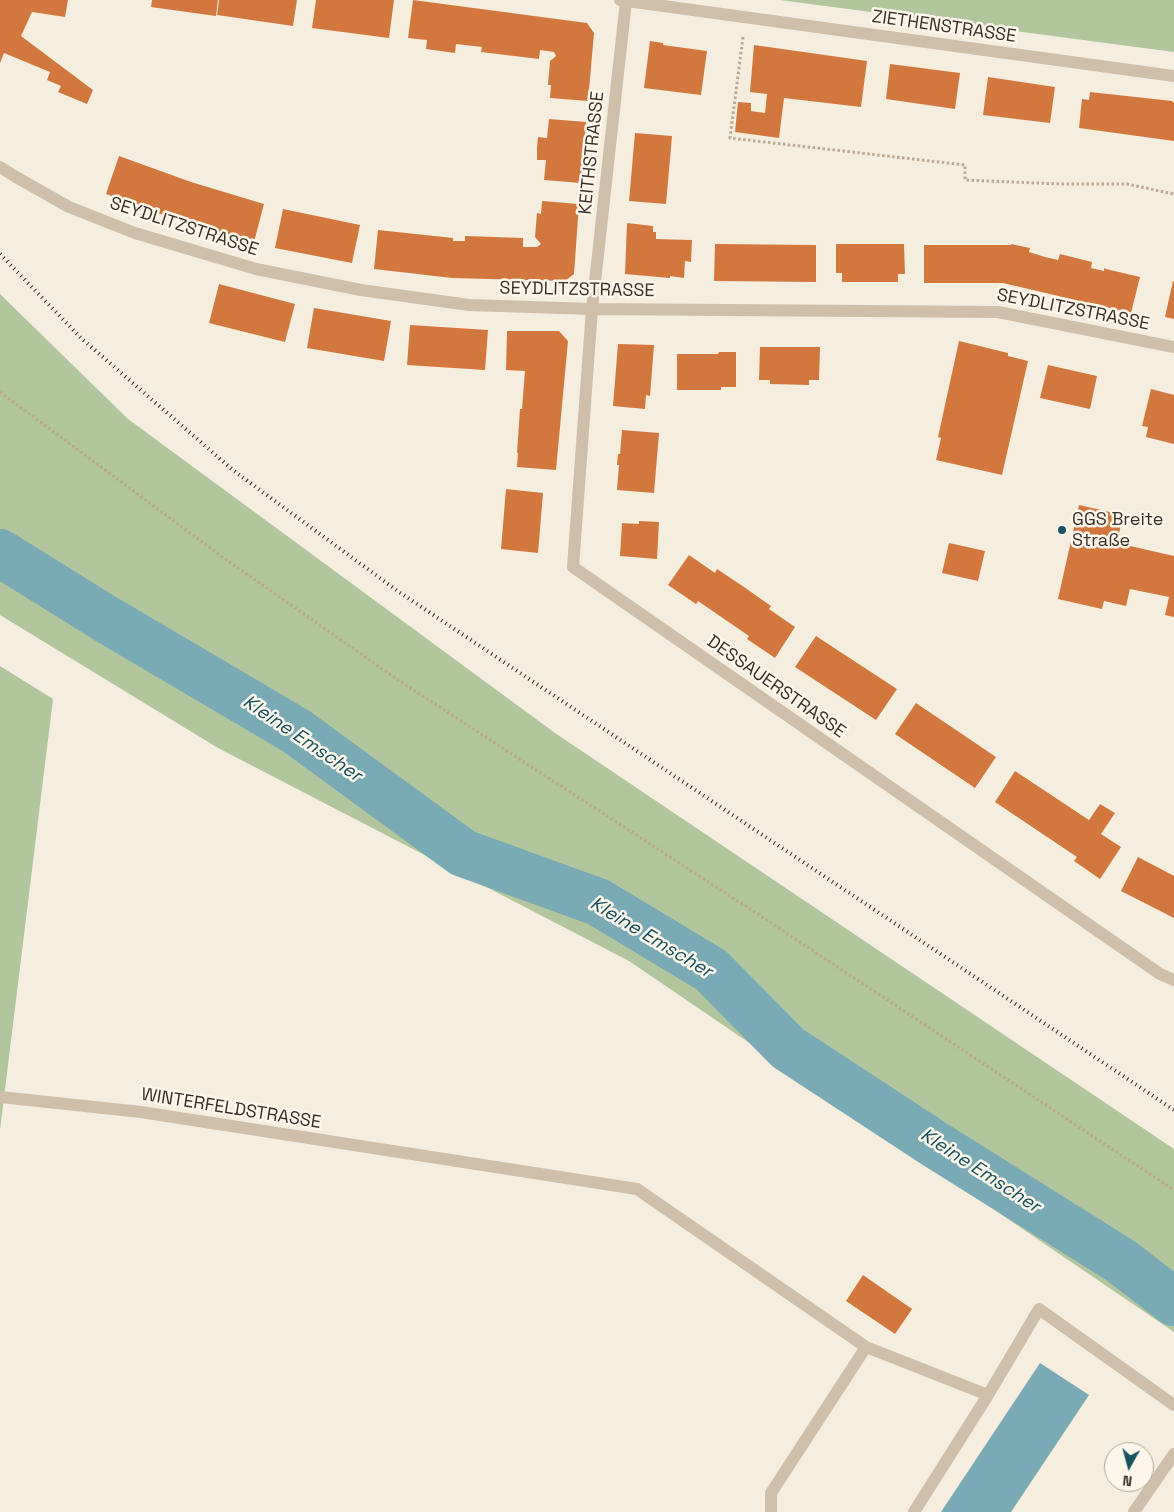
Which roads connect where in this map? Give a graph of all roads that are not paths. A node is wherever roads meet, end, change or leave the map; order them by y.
1 (623, 0) edge
2 (1174, 76) edge
3 (0, 166) edge
4 (592, 309) junction
5 (1174, 347) edge
6 (1174, 980) edge
7 (0, 1097) edge
8 (866, 1347) junction
9 (988, 1395) junction
10 (1174, 1405) edge
11 (1174, 1454) edge
12 (771, 1512) edge
13 (914, 1512) edge
14 (1134, 1512) edge

1 - 2 street, ZIETHENSTRASSE
1 - 4 street, KEITHSTRASSE
3 - 4 street, SEYDLITZSTRASSE
4 - 5 street, SEYDLITZSTRASSE
4 - 6 street, DESSAUERSTRASSE
7 - 8 street, WINTERFELDSTRASSE
8 - 9 street, WINTERFELDSTRASSE
8 - 12 street
9 - 10 street
9 - 13 street
11 - 14 street

